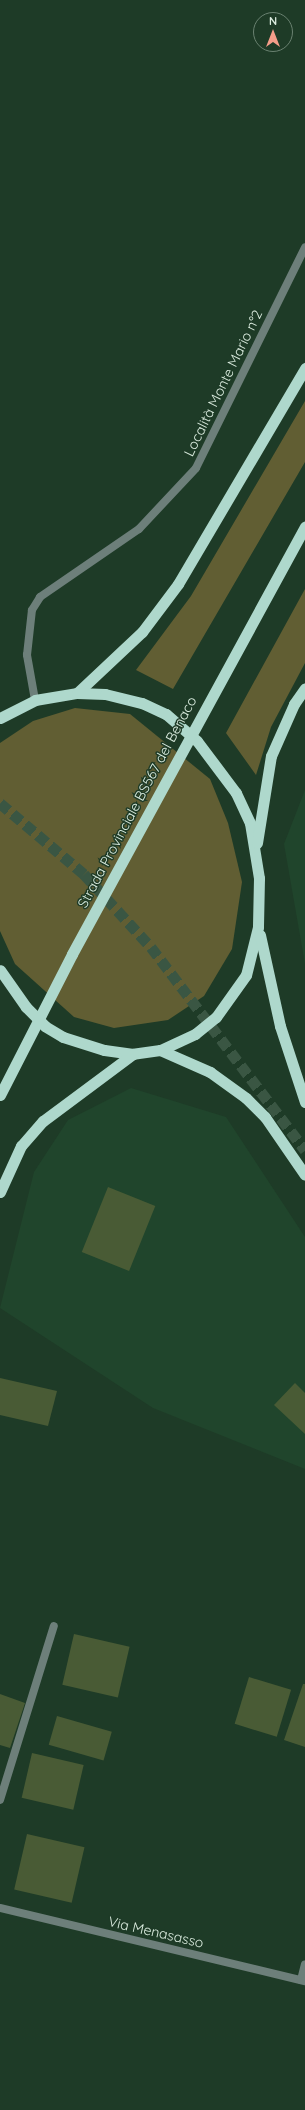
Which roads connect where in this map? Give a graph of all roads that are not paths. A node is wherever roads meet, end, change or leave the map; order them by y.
1 (305, 247) edge
2 (305, 368) edge
3 (305, 526) edge
4 (305, 688) edge
5 (77, 693) junction
6 (35, 700) junction
7 (2, 715) edge
8 (256, 848) junction
9 (258, 928) junction
10 (0, 970) edge
11 (160, 1050) junction
12 (133, 1054) junction
13 (0, 1095) edge
14 (305, 1102) edge
15 (305, 1175) edge
16 (0, 1192) edge
17 (54, 1626) dead end
18 (0, 1800) edge
19 (0, 1908) edge
20 (305, 1964) edge
21 (303, 1980) edge

1 - 6 street, Località Monte Mario n°2
2 - 5 highway
3 - 13 highway, Strada Provinciale BS567 del Benaco, bridge
4 - 8 highway
5 - 6 highway
5 - 8 highway
6 - 7 highway
8 - 9 highway
9 - 11 highway
9 - 14 highway
10 - 12 highway
11 - 12 highway
11 - 15 highway
12 - 16 highway
17 - 18 street
19 - 21 street, Via Menasasso
20 - 21 street

